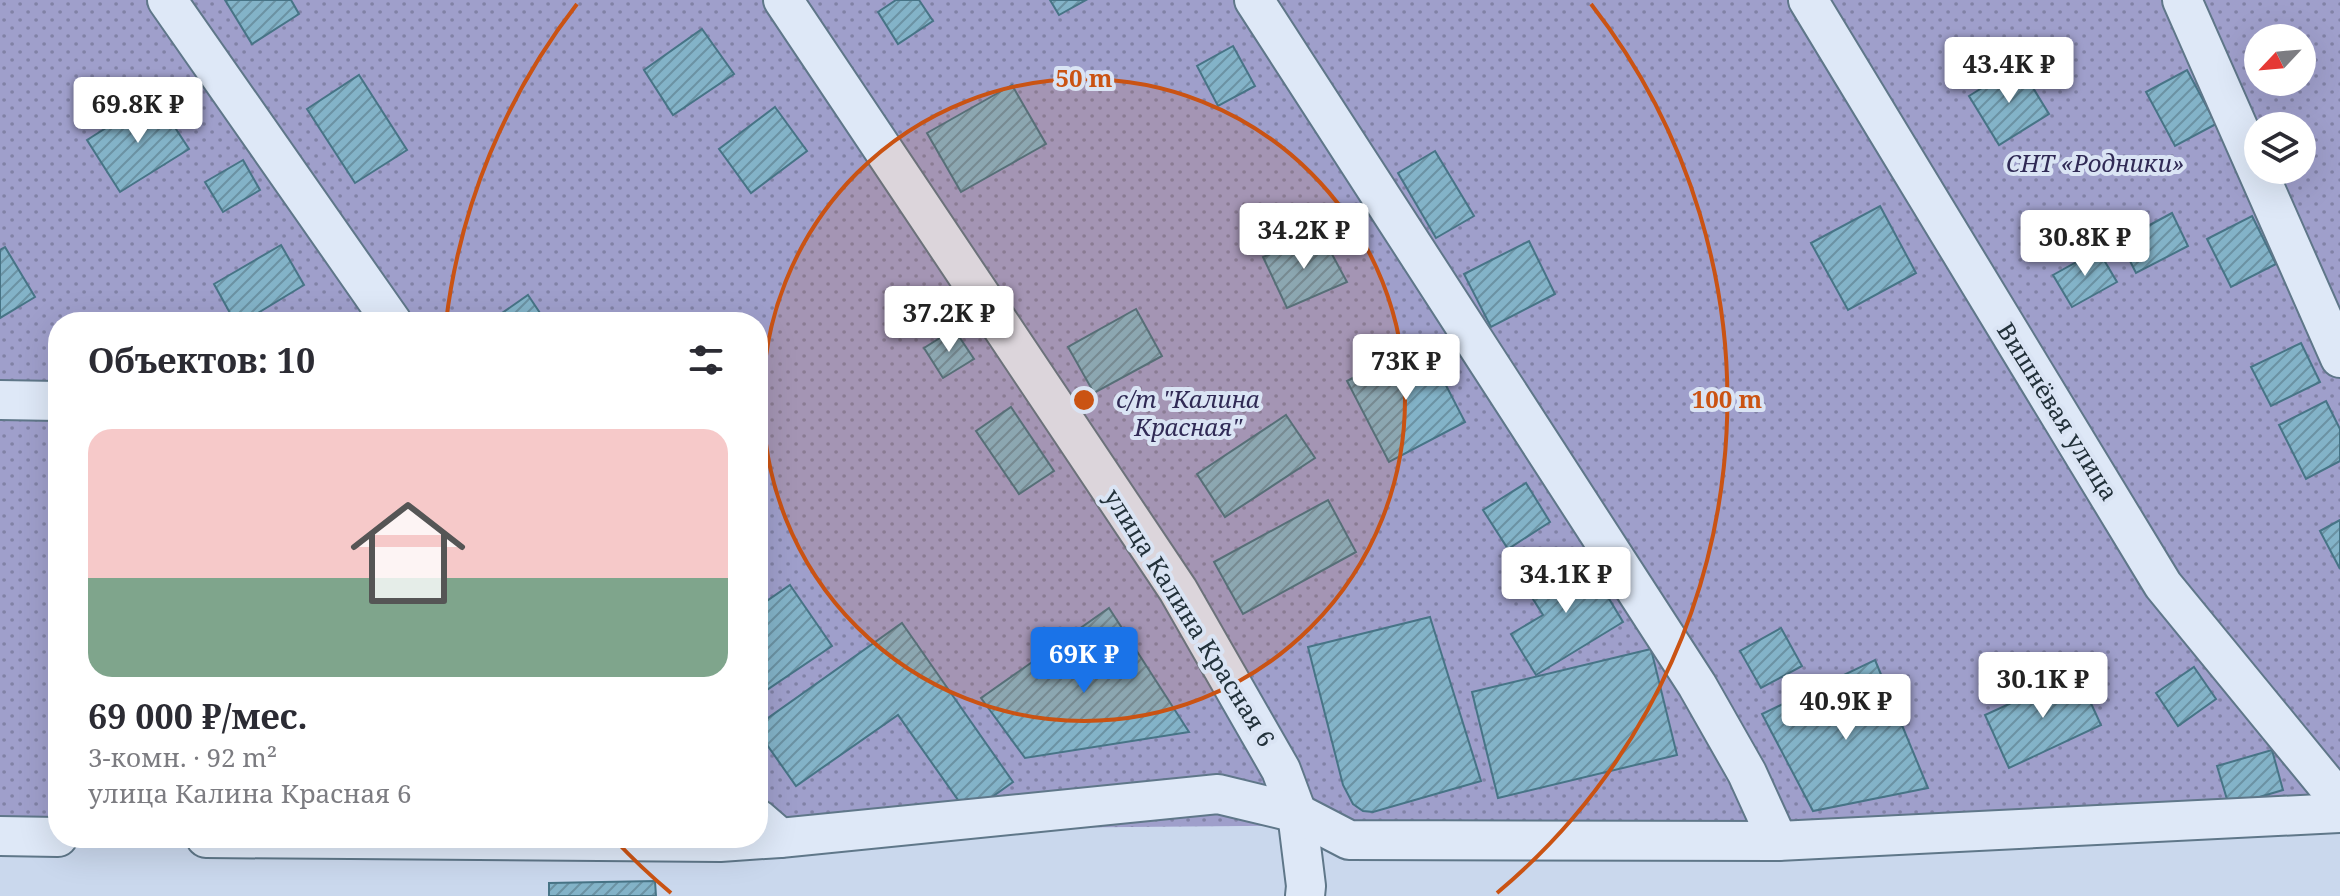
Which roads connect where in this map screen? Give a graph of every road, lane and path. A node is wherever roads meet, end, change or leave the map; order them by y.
1 (167, 0) edge
2 (783, 0) edge
3 (1254, 0) edge
4 (1808, 0) edge
5 (2182, 0) edge
6 (385, 312) edge
7 (2340, 358) edge
8 (0, 400) edge
9 (48, 401) edge
10 (2340, 801) edge
11 (1297, 813) junction
12 (2340, 813) edge
13 (769, 828) edge
14 (0, 836) edge
15 (48, 837) edge
16 (1778, 841) junction
17 (1305, 896) edge

1 - 6 street
2 - 11 street, улица Калина Красная 6
3 - 16 street
4 - 10 street, Вишнёвая улица
5 - 7 street
8 - 9 street
11 - 13 street
11 - 16 street
11 - 17 street, улица Калина Красная 6
12 - 16 street
14 - 15 street

